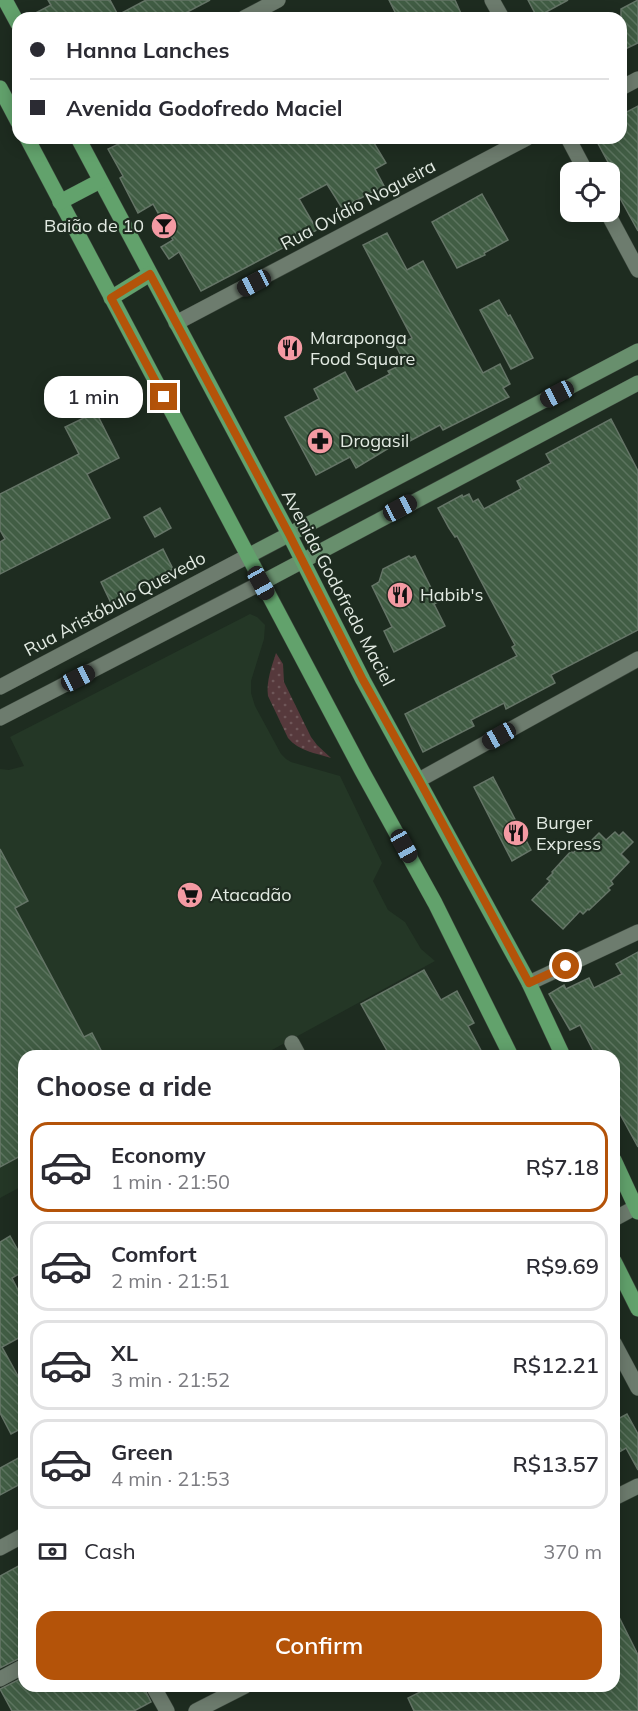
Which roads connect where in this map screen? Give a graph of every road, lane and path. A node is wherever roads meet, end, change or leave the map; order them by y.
1 (278, 0) edge
2 (255, 12) edge
3 (0, 88) edge
4 (12, 111) edge
5 (30, 144) edge
6 (81, 144) edge
7 (516, 144) edge
8 (571, 144) edge
9 (581, 162) edge
10 (100, 181) junction
11 (60, 202) junction
12 (612, 222) edge
13 (638, 270) edge
14 (150, 274) junction
15 (111, 298) junction
16 (176, 323) junction
17 (638, 351) edge
18 (638, 383) edge
19 (289, 534) junction
20 (248, 556) junction
21 (302, 561) junction
22 (261, 583) junction
23 (638, 659) edge
24 (0, 687) edge
25 (0, 718) edge
26 (419, 780) junction
27 (638, 932) edge
28 (529, 983) junction
29 (508, 1050) edge
30 (558, 1050) edge
31 (620, 1173) edge
32 (637, 1208) edge
33 (620, 1216) edge
34 (620, 1273) edge
35 (638, 1309) edge
36 (620, 1354) edge
37 (638, 1388) edge
38 (638, 1486) edge
39 (620, 1495) edge
40 (18, 1538) edge
41 (0, 1548) edge
42 (18, 1669) edge
43 (0, 1679) edge
44 (156, 1692) edge
45 (233, 1692) edge
46 (167, 1711) edge
47 (196, 1711) edge

1 - 2 street
3 - 4 main road
5 - 11 main road
6 - 10 main road, Avenida Godofredo Maciel
7 - 16 street, Rua Ovídio Nogueira
8 - 9 street
10 - 11 main road
10 - 14 main road, Avenida Godofredo Maciel
11 - 15 main road
12 - 13 street
14 - 15 main road
14 - 16 main road, Avenida Godofredo Maciel
15 - 20 main road
16 - 19 main road, Avenida Godofredo Maciel
17 - 19 main road
18 - 21 main road
19 - 20 main road
19 - 21 main road, Avenida Godofredo Maciel
20 - 22 main road
20 - 24 street, Rua Aristóbulo Quevedo
21 - 22 main road
21 - 26 main road, Avenida Godofredo Maciel
22 - 25 street
22 - 29 main road
23 - 26 street
26 - 28 main road, Avenida Godofredo Maciel
27 - 28 street
28 - 30 main road, Avenida Godofredo Maciel
31 - 32 main road
32 - 33 street
34 - 35 main road
36 - 37 street
38 - 39 street
40 - 41 street
42 - 43 street
44 - 46 street
45 - 47 street

